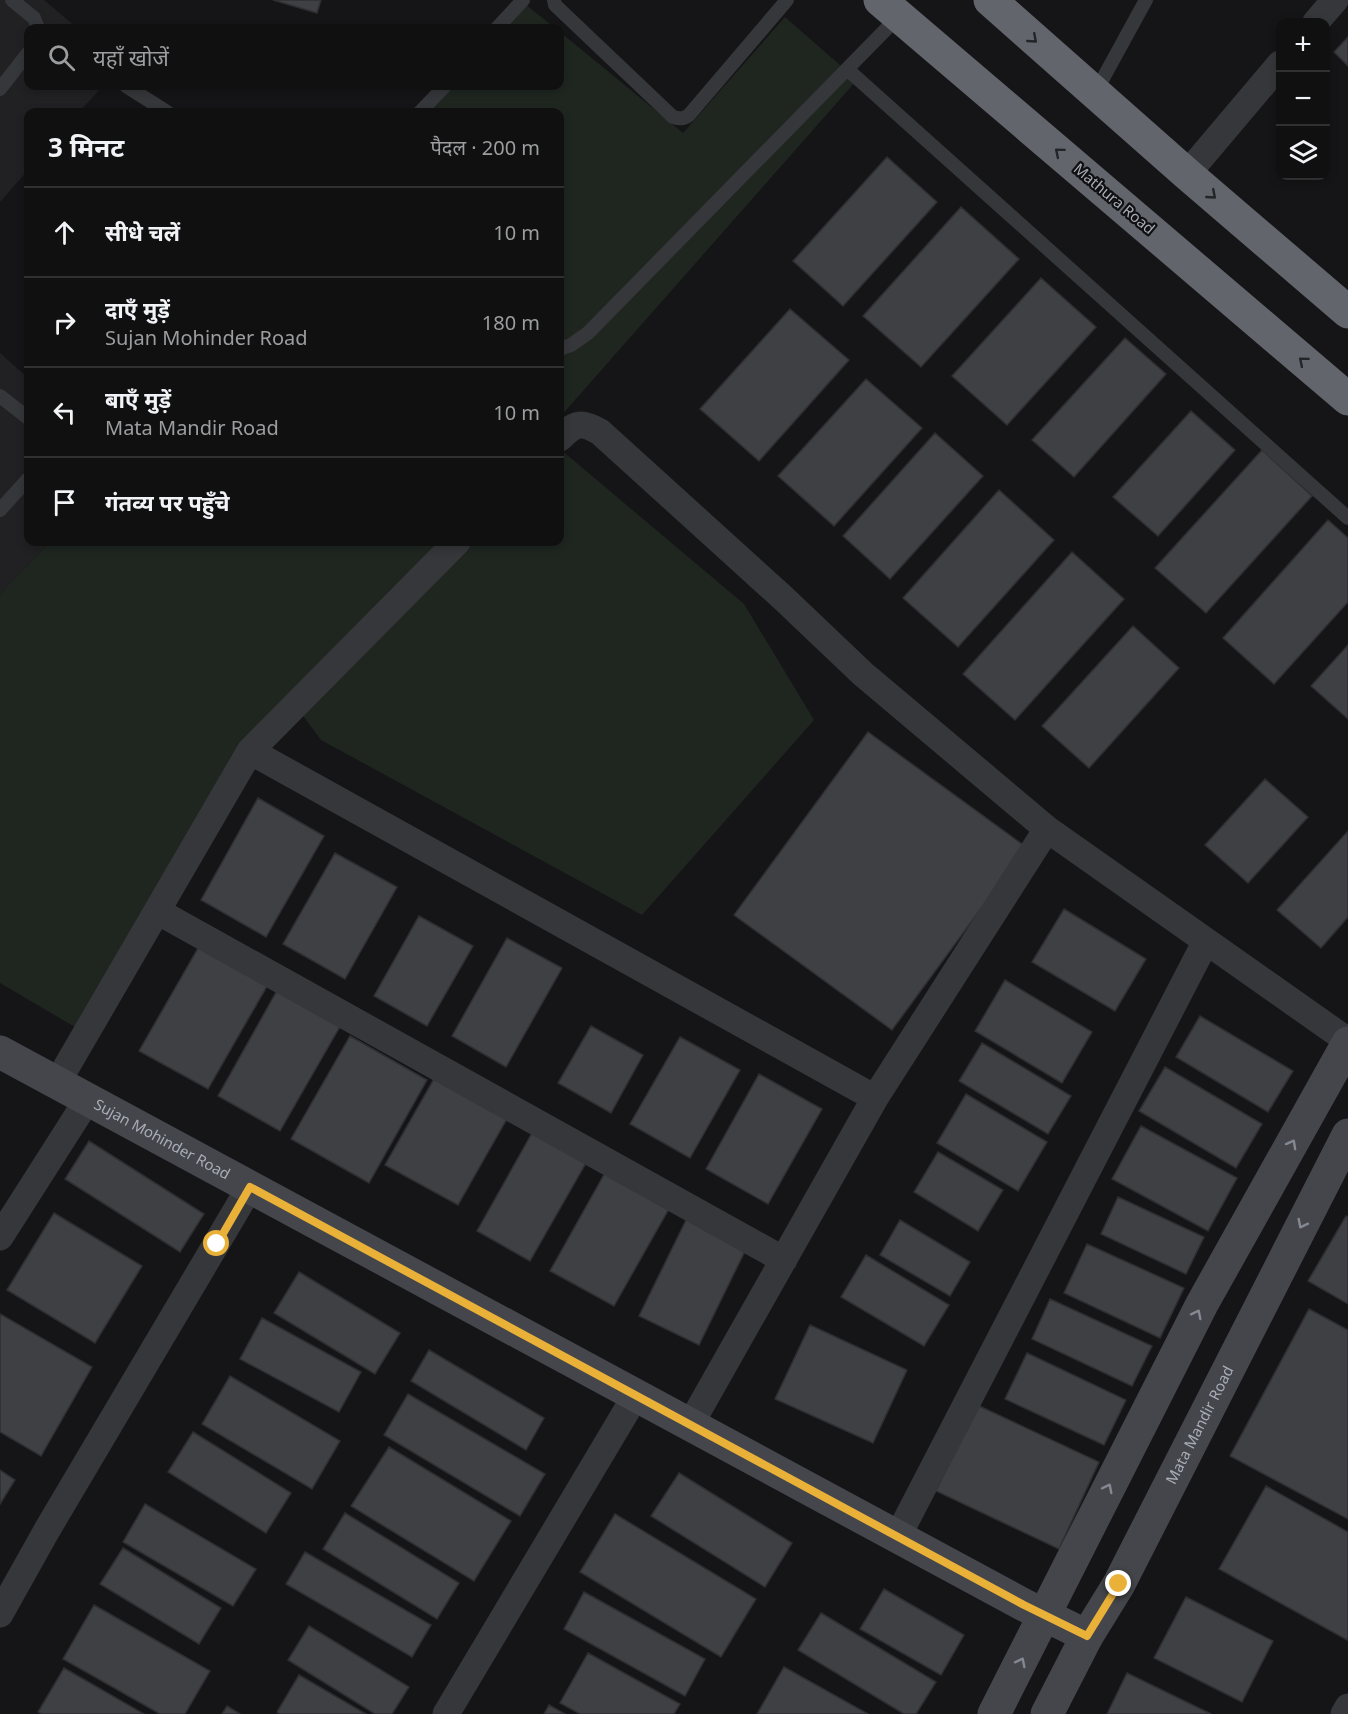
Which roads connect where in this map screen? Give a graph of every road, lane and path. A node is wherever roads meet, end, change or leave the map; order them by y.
1 (12, 0) edge
2 (523, 0) edge
3 (554, 0) edge
4 (787, 0) edge
5 (990, 0) edge
6 (1146, 0) edge
7 (1335, 0) edge
8 (889, 8) edge
9 (1319, 18) edge
10 (36, 24) edge
11 (501, 24) edge
12 (24, 58) edge
13 (847, 69) junction
14 (1276, 70) edge
15 (0, 89) edge
16 (132, 90) edge
17 (441, 90) edge
18 (1095, 93) junction
19 (162, 108) edge
20 (424, 108) edge
21 (1187, 174) junction
22 (1348, 312) edge
23 (564, 348) edge
24 (0, 396) edge
25 (1348, 399) edge
26 (24, 415) edge
27 (564, 434) edge
28 (24, 483) edge
29 (0, 510) edge
30 (1348, 518) edge
31 (453, 546) edge
32 (250, 751) junction
33 (1047, 829) junction
34 (157, 911) junction
35 (1206, 941) junction
36 (1348, 1042) edge
37 (0, 1052) edge
38 (57, 1083) junction
39 (875, 1098) junction
40 (88, 1099) junction
41 (1348, 1135) edge
42 (250, 1187) junction
43 (0, 1237) edge
44 (784, 1260) junction
45 (636, 1395) junction
46 (690, 1425) junction
47 (898, 1536) junction
48 (0, 1614) edge
49 (1044, 1615) junction
50 (1087, 1636) junction
51 (1348, 1707) edge
52 (446, 1714) edge
53 (994, 1714) edge
54 (1047, 1714) edge
55 (1344, 1714) edge

1 - 10 lane
2 - 11 lane
3 - 4 lane
5 -> 18 highway
6 - 18 lane
7 - 9 street
8 - 13 lane
25 -> 8 highway, Mathura Road
12 - 15 lane
13 - 23 lane
13 - 30 lane
14 - 21 street
16 - 19 lane
17 - 20 lane
18 - 21 highway
21 -> 22 highway
24 - 26 lane
27 - 33 street
28 - 29 lane
31 - 32 street
32 - 34 street
32 - 39 street
33 - 35 street
33 - 39 street
34 - 38 street
34 - 44 street
35 - 36 street
35 - 47 street
49 -> 36 street
37 - 38 street, Sujan Mohinder Road
38 - 40 street, Sujan Mohinder Road
39 - 44 street
40 - 42 street, Sujan Mohinder Road
40 - 43 street
41 -> 50 street, Mata Mandir Road
42 - 45 street, Sujan Mohinder Road
42 - 48 street
44 - 46 street
45 - 46 street, Sujan Mohinder Road
45 - 52 street
46 - 47 street, Sujan Mohinder Road
47 - 49 street, Sujan Mohinder Road
49 - 50 street, Sujan Mohinder Road
53 -> 49 street
50 - 54 street, Mata Mandir Road
51 - 55 street

